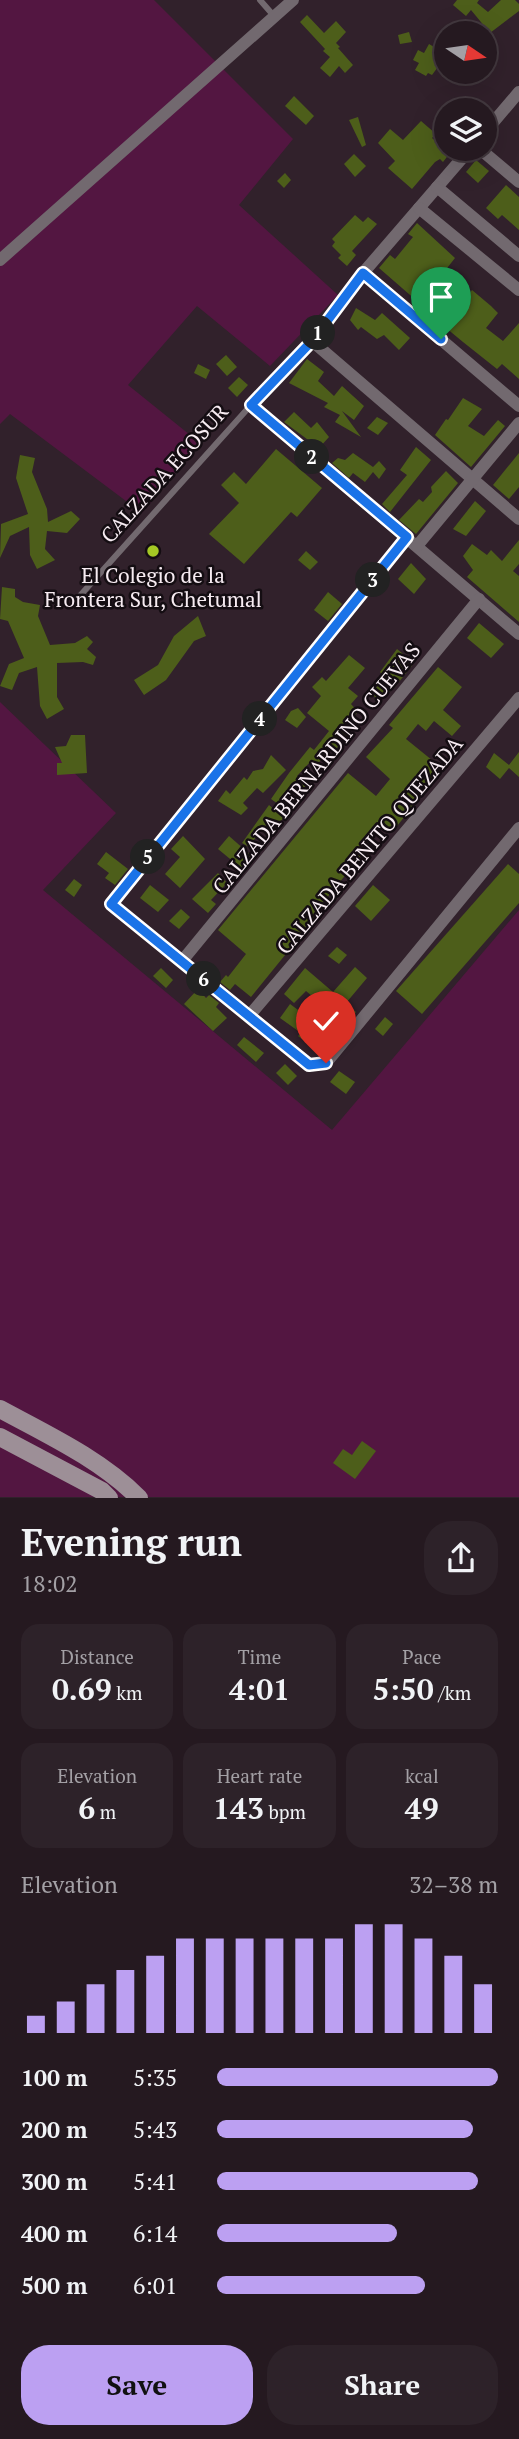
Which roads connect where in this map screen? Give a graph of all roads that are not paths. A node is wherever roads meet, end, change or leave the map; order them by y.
1 (293, 0) edge
2 (263, 1) edge
3 (274, 16) junction
4 (519, 92) edge
5 (497, 118) edge
6 (460, 161) edge
7 (494, 161) edge
8 (519, 182) edge
9 (437, 187) junction
10 (419, 208) junction
11 (519, 256) edge
12 (0, 260) edge
13 (363, 273) junction
14 (519, 290) edge
15 (312, 341) junction
16 (251, 405) junction
17 (519, 406) edge
18 (519, 423) edge
19 (472, 478) junction
20 (519, 519) edge
21 (407, 537) junction
22 (417, 546) junction
23 (77, 599) dead end
24 (479, 599) junction
25 (519, 634) edge
26 (519, 698) edge
27 (519, 828) edge
28 (182, 961) junction
29 (249, 1016) junction
30 (0, 1409) edge
31 (0, 1437) edge
32 (109, 1497) edge
33 (139, 1497) edge

1 - 3 street
2 - 3 lane
3 - 12 street
4 - 5 street
6 - 9 street, CALZADA ECOSUR
7 - 8 street
9 - 10 street, CALZADA ECOSUR
9 - 11 street
10 - 13 street, CALZADA ECOSUR
10 - 14 street
13 - 15 street, CALZADA ECOSUR
13 - 17 street
15 - 16 street, CALZADA ECOSUR
15 - 19 street
16 - 21 street
16 - 23 lane, CALZADA ECOSUR
18 - 19 street
19 - 20 street
19 - 22 street
21 - 22 street
21 - 28 street
22 - 24 street
24 - 25 street
24 - 28 street, CALZADA BERNARDINO CUEVAS
26 - 29 street, CALZADA BENITO QUEZADA
27 - 29 street
28 - 29 street
30 - 33 main road
31 - 32 main road

